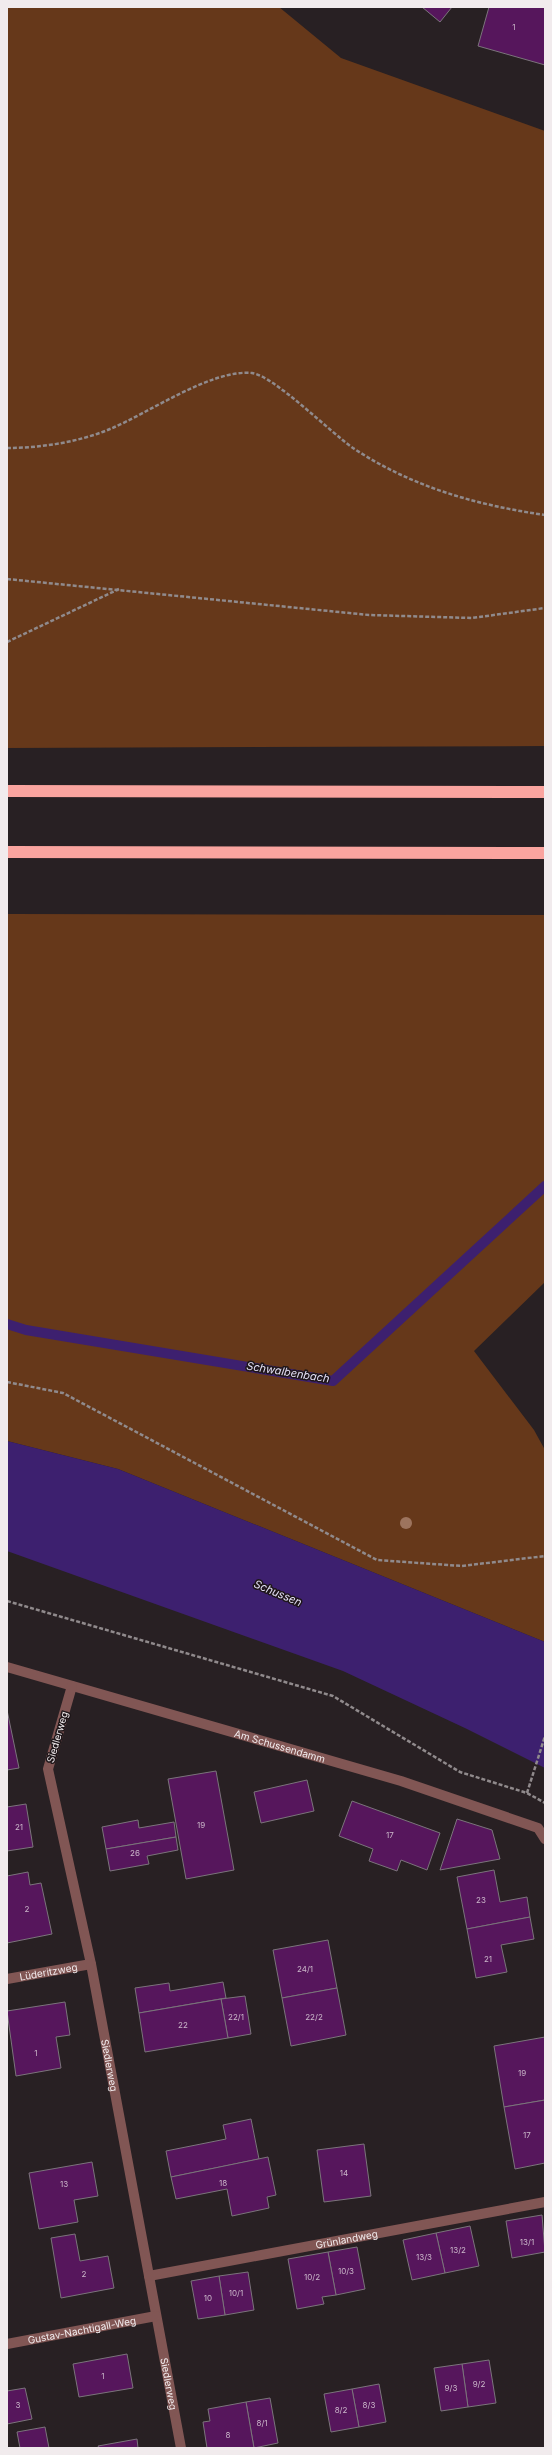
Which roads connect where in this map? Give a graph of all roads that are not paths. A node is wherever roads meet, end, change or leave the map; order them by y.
1 (7, 790) edge
2 (545, 792) edge
3 (7, 852) edge
4 (545, 853) edge
5 (7, 1667) edge
6 (72, 1686) junction
7 (545, 1839) edge
8 (90, 1964) junction
9 (7, 1979) edge
10 (545, 2202) edge
11 (148, 2276) junction
12 (156, 2316) junction
13 (7, 2344) edge
14 (181, 2448) edge

1 - 2 highway
3 - 4 highway
5 - 6 street, Am Schussendamm
6 - 7 street, Am Schussendamm
6 - 8 street, Siedlerweg
8 - 9 street, Lüderitzweg
8 - 11 street, Siedlerweg
10 - 11 street, Grünlandweg
11 - 12 street, Siedlerweg
12 - 13 street, Gustav-Nachtigall-Weg
12 - 14 street, Siedlerweg

